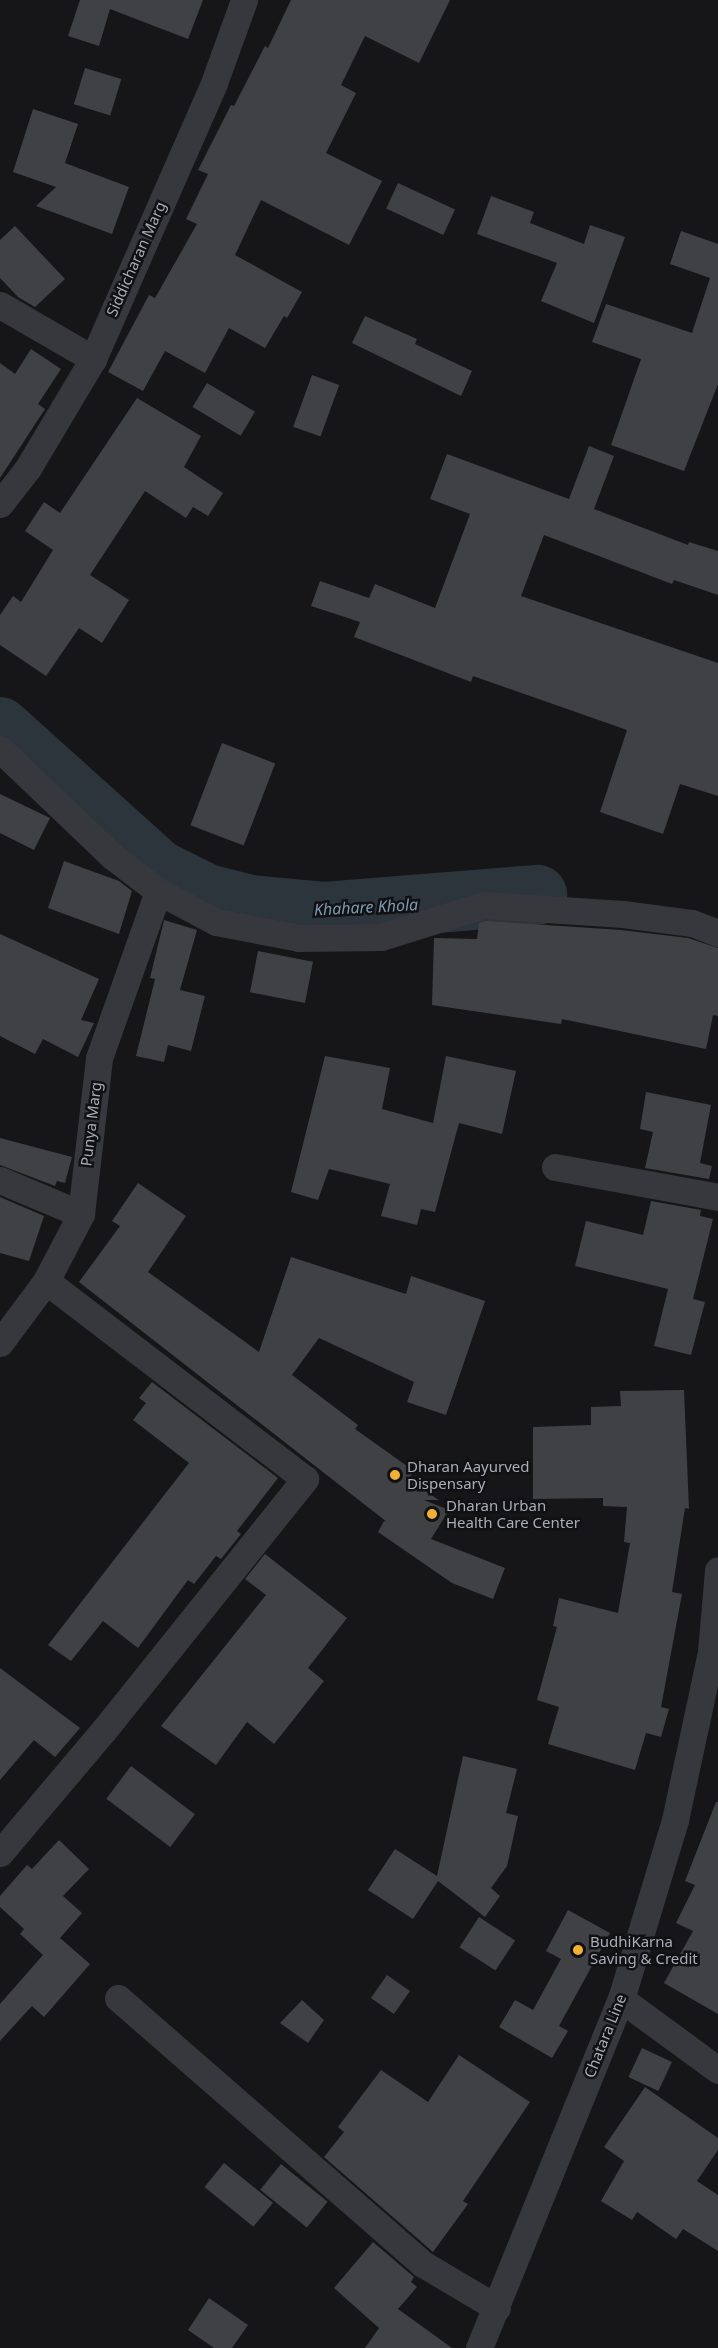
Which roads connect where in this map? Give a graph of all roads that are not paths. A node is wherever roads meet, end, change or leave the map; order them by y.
1 (244, 0) edge
2 (0, 305) edge
3 (93, 359) junction
4 (0, 504) edge
5 (0, 749) edge
6 (158, 891) junction
7 (718, 933) edge
8 (555, 1167) dead end
9 (0, 1180) edge
10 (718, 1197) edge
11 (81, 1214) junction
12 (46, 1281) junction
13 (0, 1343) edge
14 (718, 1570) edge
15 (0, 1853) edge
16 (118, 1998) dead end
17 (621, 1999) junction
18 (718, 2070) edge
19 (496, 2308) junction
20 (479, 2348) edge

1 - 3 street, Siddicharan Marg
2 - 3 street
3 - 4 street, Siddicharan Marg
5 - 6 street
6 - 7 street
6 - 11 street, Punya Marg
8 - 10 street
9 - 11 street
11 - 12 street, Punya Marg
12 - 13 street, Punya Marg
12 - 15 street
14 - 17 street, Chatara Line
16 - 19 street
17 - 18 street
17 - 19 street, Chatara Line
19 - 20 street, Chatara Line

